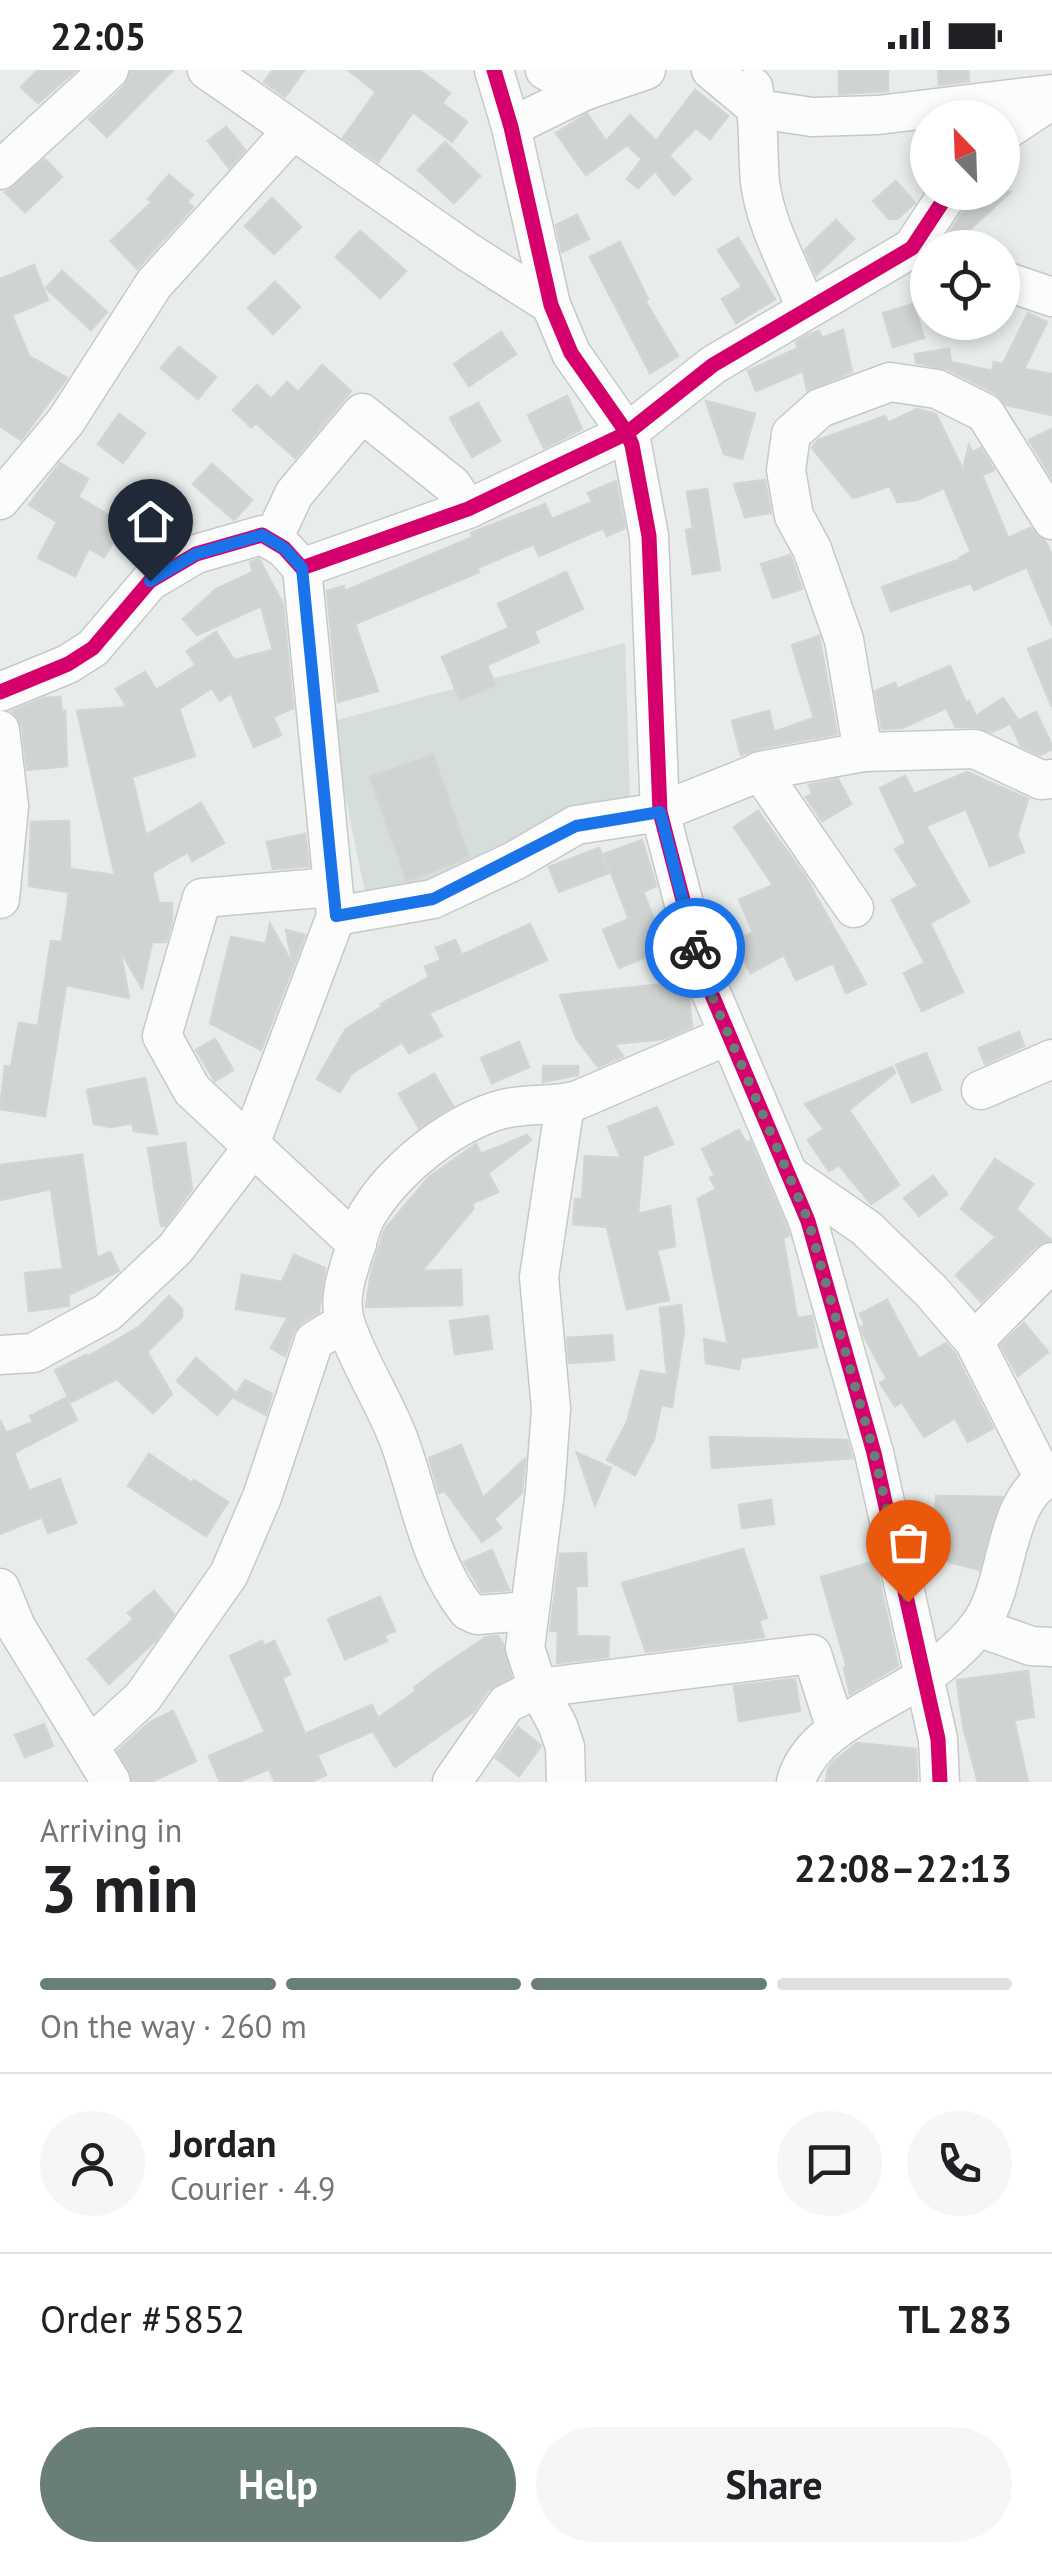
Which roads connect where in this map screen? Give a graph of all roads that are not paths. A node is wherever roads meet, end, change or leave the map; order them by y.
1 (109, 70) edge
2 (207, 70) edge
3 (494, 70) edge
4 (544, 70) edge
5 (646, 70) edge
6 (711, 70) edge
7 (750, 70) edge
8 (584, 91) junction
9 (1052, 97) edge
10 (758, 109) junction
11 (1020, 121) edge
12 (511, 128) junction
13 (293, 130) junction
14 (0, 170) edge
15 (910, 256) edge
16 (1020, 286) edge
17 (1052, 297) edge
18 (551, 305) junction
19 (806, 308) junction
20 (627, 433) junction
21 (0, 500) edge
22 (468, 508) junction
23 (1052, 520) edge
24 (273, 539) junction
25 (302, 568) junction
26 (0, 692) edge
27 (0, 730) edge
28 (864, 752) junction
29 (760, 771) junction
30 (1052, 778) edge
31 (4, 807) edge
32 (660, 812) junction
33 (0, 899) edge
34 (334, 902) junction
35 (854, 908) dead end
36 (729, 1035) junction
37 (1052, 1059) edge
38 (981, 1090) dead end
39 (565, 1104) junction
40 (250, 1144) junction
41 (788, 1174) junction
42 (357, 1244) junction
43 (1052, 1262) edge
44 (345, 1322) junction
45 (974, 1340) junction
46 (0, 1355) edge
47 (1048, 1478) edge
48 (0, 1588) edge
49 (528, 1611) junction
50 (978, 1627) junction
51 (1052, 1647) edge
52 (924, 1676) junction
53 (538, 1688) junction
54 (836, 1728) junction
55 (90, 1746) junction
56 (111, 1782) edge
57 (452, 1782) edge
58 (566, 1782) edge
59 (796, 1782) edge
60 (940, 1782) edge

1 - 14 street
2 - 13 street
3 - 12 street
4 - 8 street
5 - 8 street
6 - 10 street
7 - 10 street
8 - 12 street
9 - 10 street
9 - 11 street
10 - 19 street
12 - 18 street
13 - 18 street
13 - 21 street
15 - 19 street
16 - 17 street
18 - 20 street
19 - 20 street
20 - 22 street
20 - 32 street
22 - 24 street
22 - 25 street
23 - 28 street
24 - 25 street
24 - 26 street
25 - 34 street
27 - 31 street
28 - 29 street
28 - 30 street
29 - 32 street
29 - 35 street
31 - 33 street
32 - 34 street
32 - 36 street
34 - 40 street
34 - 40 street
36 - 39 street
36 - 41 street
37 - 38 street
39 - 42 street
39 - 49 street
40 - 42 street
40 - 46 street
41 - 45 street
41 - 52 street
42 - 44 street
43 - 45 street
44 - 49 street
44 - 55 street
45 - 47 street
47 - 50 street
48 - 55 street
49 - 53 street
50 - 51 street
50 - 52 street
52 - 54 street
52 - 60 street
53 - 54 street
53 - 57 street
53 - 58 street
54 - 59 street
55 - 56 street

